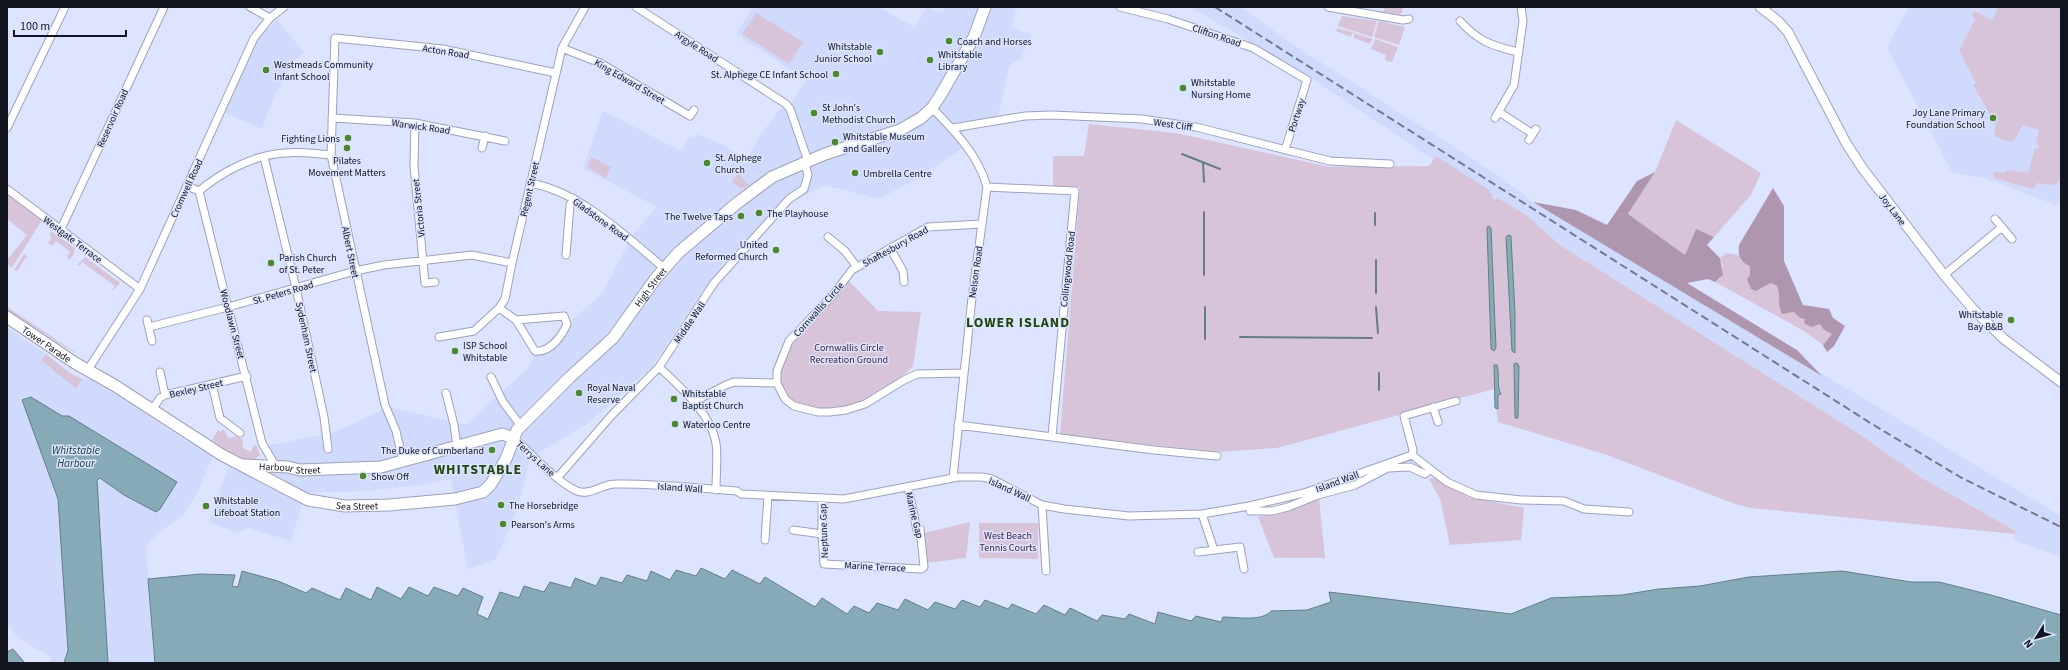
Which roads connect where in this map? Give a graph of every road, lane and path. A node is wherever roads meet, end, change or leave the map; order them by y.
1 (65, 7) edge
2 (164, 7) edge
3 (250, 7) edge
4 (284, 7) edge
5 (636, 7) edge
6 (985, 7) edge
7 (1120, 7) edge
8 (1328, 7) edge
9 (1521, 7) edge
10 (1760, 7) edge
11 (582, 8) edge
12 (1340, 8) edge
13 (270, 18) junction
14 (1409, 19) dead end
15 (1460, 21) dead end
16 (335, 38) joint
17 (562, 48) junction
18 (1518, 52) junction
19 (556, 73) junction
20 (1307, 80) joint
21 (932, 108) junction
22 (694, 110) dead end
23 (332, 118) junction
24 (415, 124) junction
25 (7, 128) edge
26 (953, 128) junction
27 (1533, 134) dead end
28 (485, 136) junction
29 (505, 141) dead end
30 (482, 148) dead end
31 (1285, 150) junction
32 (331, 154) junction
33 (264, 157) junction
34 (806, 162) junction
35 (1390, 164) dead end
36 (530, 183) junction
37 (187, 186) junction
38 (987, 187) junction
39 (7, 189) edge
40 (199, 191) junction
41 (573, 198) junction
42 (1995, 219) dead end
43 (982, 224) junction
44 (2002, 227) junction
45 (61, 230) junction
46 (828, 237) dead end
47 (2012, 239) dead end
48 (890, 248) junction
49 (566, 255) dead end
50 (423, 260) junction
51 (512, 263) junction
52 (857, 267) junction
53 (664, 268) junction
54 (355, 271) junction
55 (1944, 275) junction
56 (435, 282) dead end
57 (904, 282) dead end
58 (296, 288) junction
59 (140, 289) junction
60 (228, 307) junction
61 (498, 308) junction
62 (7, 317) edge
63 (516, 320) junction
64 (439, 337) dead end
65 (152, 341) dead end
66 (659, 367) junction
67 (87, 370) junction
68 (160, 372) dead end
69 (964, 373) junction
70 (246, 376) junction
71 (491, 377) dead end
72 (777, 382) junction
73 (2061, 382) edge
74 (212, 384) junction
75 (446, 393) dead end
76 (165, 395) junction
77 (695, 401) junction
78 (1456, 401) dead end
79 (1434, 407) junction
80 (152, 410) junction
81 (1438, 422) dead end
82 (958, 425) junction
83 (521, 426) junction
84 (240, 433) dead end
85 (1052, 436) junction
86 (514, 438) junction
87 (457, 446) junction
88 (328, 449) dead end
89 (1412, 454) junction
90 (1217, 456) dead end
91 (403, 461) junction
92 (239, 465) junction
93 (273, 466) junction
94 (1430, 469) junction
95 (558, 478) junction
96 (953, 478) junction
97 (268, 479) junction
98 (908, 487) junction
99 (716, 490) junction
100 (483, 492) joint
101 (768, 496) junction
102 (822, 498) junction
103 (1042, 505) junction
104 (1250, 511) dead end
105 (1629, 512) dead end
106 (1202, 514) junction
107 (793, 530) dead end
108 (822, 534) junction
109 (765, 540) dead end
110 (1214, 550) junction
111 (1198, 552) dead end
112 (824, 564) joint
113 (924, 567) joint
114 (1244, 569) dead end
115 (1046, 571) dead end

1 - 25 street
2 - 45 street, Reservoir Road
3 - 13 street
4 - 13 street, Cromwell Road
5 - 34 street, Argyle Road
6 - 21 main road
7 - 20 street, Clifton Road
8 - 12 street
9 - 18 street
10 - 55 street, Joy Lane
11 - 17 street, Regent Street
12 - 14 street
13 - 37 street, Cromwell Road
15 - 18 street
16 - 19 street, Acton Road
16 - 23 street, Albert Street
17 - 19 street, Regent Street
17 - 22 street, King Edward Street
18 - 27 street
19 - 36 street, Regent Street
20 - 31 street, Portway
21 - 26 street, Nelson Road
21 - 34 main road, High Street
23 - 24 street, Warwick Road
23 - 32 street, Albert Street
24 - 28 street, Warwick Road
24 - 50 street, Victoria Street
26 - 31 street, West Cliff
26 - 38 street, Nelson Road
28 - 29 street, Warwick Road
28 - 30 street
31 - 35 street, West Cliff
32 - 33 street
32 - 54 street, Albert Street
33 - 40 street
33 - 58 street, Sydenham Street
34 - 53 main road, High Street
34 - 66 street, Middle Wall
36 - 41 street, Gladstone Road
36 - 51 street, Regent Street
37 - 40 street
37 - 59 street, Cromwell Road
38 - 43 street, Nelson Road
38 - 85 street, Collingwood Road
39 - 45 street, Westgate Terrace
40 - 60 street, Woodlawn Street
41 - 49 street
41 - 53 street, Gladstone Road
42 - 44 street
43 - 48 street, Shaftesbury Road
43 - 69 street, Nelson Road
44 - 47 street
44 - 55 street
45 - 59 street, Westgate Terrace
46 - 52 street
48 - 52 street, Shaftesbury Road
48 - 57 street
50 - 51 street, St. Peters Road
50 - 54 street, St. Peters Road
50 - 56 street, Victoria Street
51 - 61 street, Regent Street
52 - 72 street, Cornwallis Circle
53 - 83 main road, High Street
54 - 58 street, St. Peters Road
54 - 91 street, Albert Street
55 - 73 street, Joy Lane
58 - 60 street, St. Peters Road
58 - 88 street, Sydenham Street
59 - 67 street, Cromwell Road
60 - 65 street, St. Peters Road
60 - 70 street, Woodlawn Street
61 - 63 street
61 - 64 street, Regent Street
62 - 67 main road, Tower Parade
63 - 63 street
66 - 77 street
66 - 95 street, Middle Wall
67 - 80 main road
68 - 76 street
69 - 72 street
69 - 82 street, Nelson Road
70 - 74 street, Bexley Street
70 - 93 street, Woodlawn Street
71 - 83 street
72 - 77 street
74 - 76 street, Bexley Street
74 - 84 street
75 - 87 street
76 - 80 street, Bexley Street
77 - 99 street
78 - 79 street
79 - 81 street
79 - 89 street
80 - 92 main road
82 - 85 street
82 - 96 street, Nelson Road
83 - 86 main road, High Street
85 - 90 street
86 - 87 main road, Harbour Street
86 - 95 street, Terrys Lane
86 - 100 main road, High Street
87 - 91 main road, Harbour Street
89 - 94 street
89 - 106 street, Island Wall
91 - 93 main road, Harbour Street
92 - 93 main road, Harbour Street
92 - 97 main road, Sea Street
93 - 97 main road
94 - 104 street
94 - 105 street
95 - 99 street, Island Wall
96 - 98 street, Island Wall
96 - 103 street, Island Wall
97 - 100 main road, Sea Street
98 - 102 street, Island Wall
98 - 113 street, Marine Gap
99 - 101 street, Island Wall
101 - 102 street, Island Wall
101 - 109 street
102 - 108 street, Neptune Gap
103 - 106 street, Island Wall
103 - 115 street
106 - 110 street
107 - 108 street
108 - 112 street, Neptune Gap
110 - 111 street
110 - 114 street
112 - 113 street, Marine Terrace

